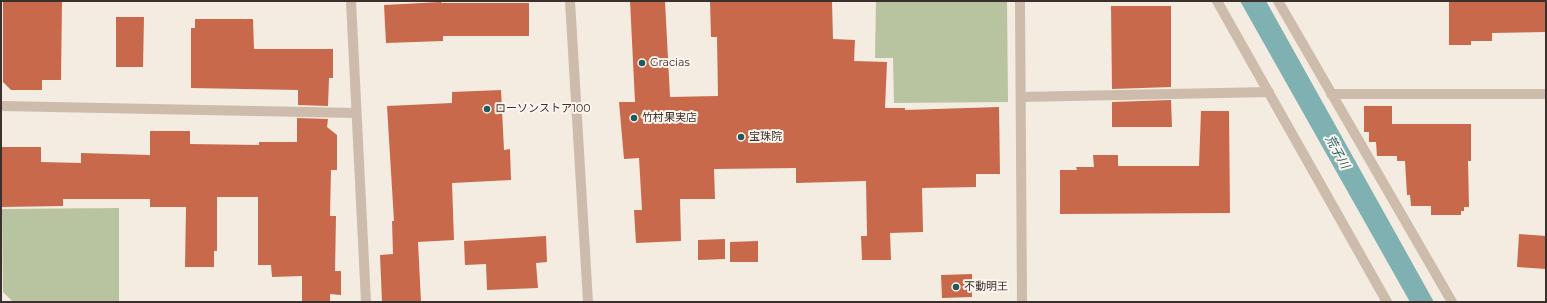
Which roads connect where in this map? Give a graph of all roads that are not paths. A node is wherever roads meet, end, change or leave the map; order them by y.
1 (351, 1) edge
2 (570, 1) edge
3 (1020, 1) edge
4 (1217, 1) edge
5 (1278, 1) edge
6 (1269, 92) junction
7 (1331, 94) junction
8 (1546, 94) edge
9 (1021, 98) junction
10 (1, 106) edge
11 (356, 113) junction
12 (366, 302) edge
13 (588, 302) edge
14 (1022, 302) edge
15 (1387, 302) edge
16 (1452, 302) edge

1 - 11 street
2 - 13 street
3 - 9 street
4 - 6 street
5 - 7 street
6 - 9 street
6 - 15 street
7 - 8 street
7 - 16 street
9 - 14 street
10 - 11 street
11 - 12 street

